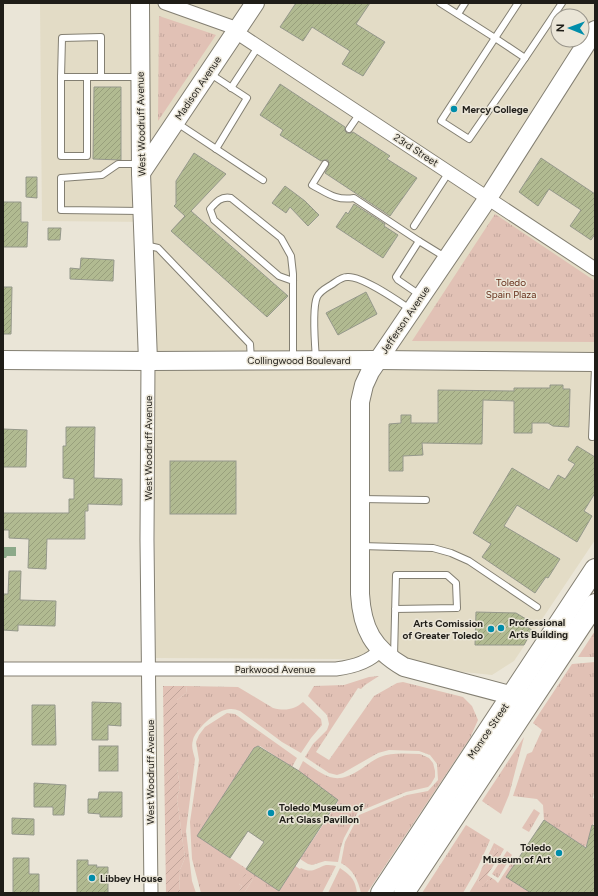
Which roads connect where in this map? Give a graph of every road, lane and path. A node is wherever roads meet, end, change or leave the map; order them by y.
1 (140, 3) edge
2 (165, 3) edge
3 (255, 3) edge
4 (440, 3) edge
5 (465, 3) edge
6 (518, 3) edge
7 (562, 3) edge
8 (458, 14) junction
9 (237, 30) junction
10 (595, 30) edge
11 (495, 38) junction
12 (258, 46) junction
13 (525, 58) junction
14 (209, 72) junction
15 (61, 77) junction
16 (87, 77) junction
17 (101, 77) junction
18 (141, 78) junction
19 (231, 88) junction
20 (360, 113) junction
21 (176, 122) junction
22 (349, 129) dead end
23 (216, 149) junction
24 (325, 164) dead end
25 (141, 168) junction
26 (449, 172) junction
27 (263, 180) dead end
28 (488, 198) junction
29 (143, 211) junction
30 (414, 226) dead end
31 (419, 242) junction
32 (144, 244) junction
33 (446, 258) junction
34 (595, 268) edge
35 (293, 281) junction
36 (416, 303) junction
37 (3, 360) edge
38 (251, 360) junction
39 (293, 360) junction
40 (316, 360) junction
41 (378, 360) junction
42 (148, 361) junction
43 (595, 362) edge
44 (595, 368) edge
45 (592, 436) dead end
46 (359, 499) junction
47 (426, 500) dead end
48 (360, 546) junction
49 (595, 569) edge
50 (595, 604) edge
51 (537, 607) dead end
52 (395, 609) junction
53 (380, 650) junction
54 (394, 661) junction
55 (3, 669) edge
56 (149, 669) junction
57 (512, 695) junction
58 (532, 700) junction
59 (150, 893) edge
60 (381, 893) edge
61 (404, 893) edge

1 - 18 street, West Woodruff Avenue
2 - 9 street, 23rd Street
3 - 9 street, Madison Avenue
4 - 8 lane
5 - 8 lane
6 - 11 lane
7 - 13 lane
8 - 11 lane
9 - 12 street, 23rd Street
9 - 14 street, Madison Avenue
10 - 28 street, Jefferson Avenue
11 - 13 lane
11 - 13 lane
12 - 19 lane
12 - 20 street, 23rd Street
14 - 19 lane
14 - 21 street, Madison Avenue
15 - 16 lane
15 - 16 lane
15 - 17 lane
16 - 17 lane
17 - 18 lane
18 - 25 street, West Woodruff Avenue
19 - 23 lane
20 - 22 lane
20 - 26 street, 23rd Street
21 - 23 lane
21 - 25 street, Madison Avenue
23 - 27 lane
24 - 31 lane
25 - 29 street, West Woodruff Avenue
25 - 29 lane
26 - 28 street, 23rd Street
26 - 30 lane
28 - 33 street, Jefferson Avenue
28 - 34 street, 23rd Street
29 - 32 street, West Woodruff Avenue
31 - 33 lane
31 - 36 lane
32 - 38 lane
32 - 42 street, West Woodruff Avenue
33 - 36 street, Jefferson Avenue
35 - 35 lane
35 - 39 lane
36 - 40 lane
36 - 41 street, Jefferson Avenue
37 - 42 street, Collingwood Boulevard
38 - 39 street, Collingwood Boulevard
38 - 42 street, Collingwood Boulevard
39 - 40 street, Collingwood Boulevard
40 - 41 street, Collingwood Boulevard
41 - 43 street, Collingwood Boulevard
41 - 46 street, Jefferson Avenue
42 - 56 street, West Woodruff Avenue
44 - 45 lane
46 - 47 lane
46 - 48 street, Jefferson Avenue
48 - 51 lane
48 - 53 street, Jefferson Avenue
49 - 57 main road, Monroe Street
50 - 58 main road, Monroe Street
52 - 52 lane
52 - 54 lane
53 - 54 street
53 - 56 street, Parkwood Avenue
54 - 57 street
55 - 56 street, Parkwood Avenue
56 - 59 street, West Woodruff Avenue
57 - 58 street
57 - 60 main road, Monroe Street
58 - 61 main road, Monroe Street

